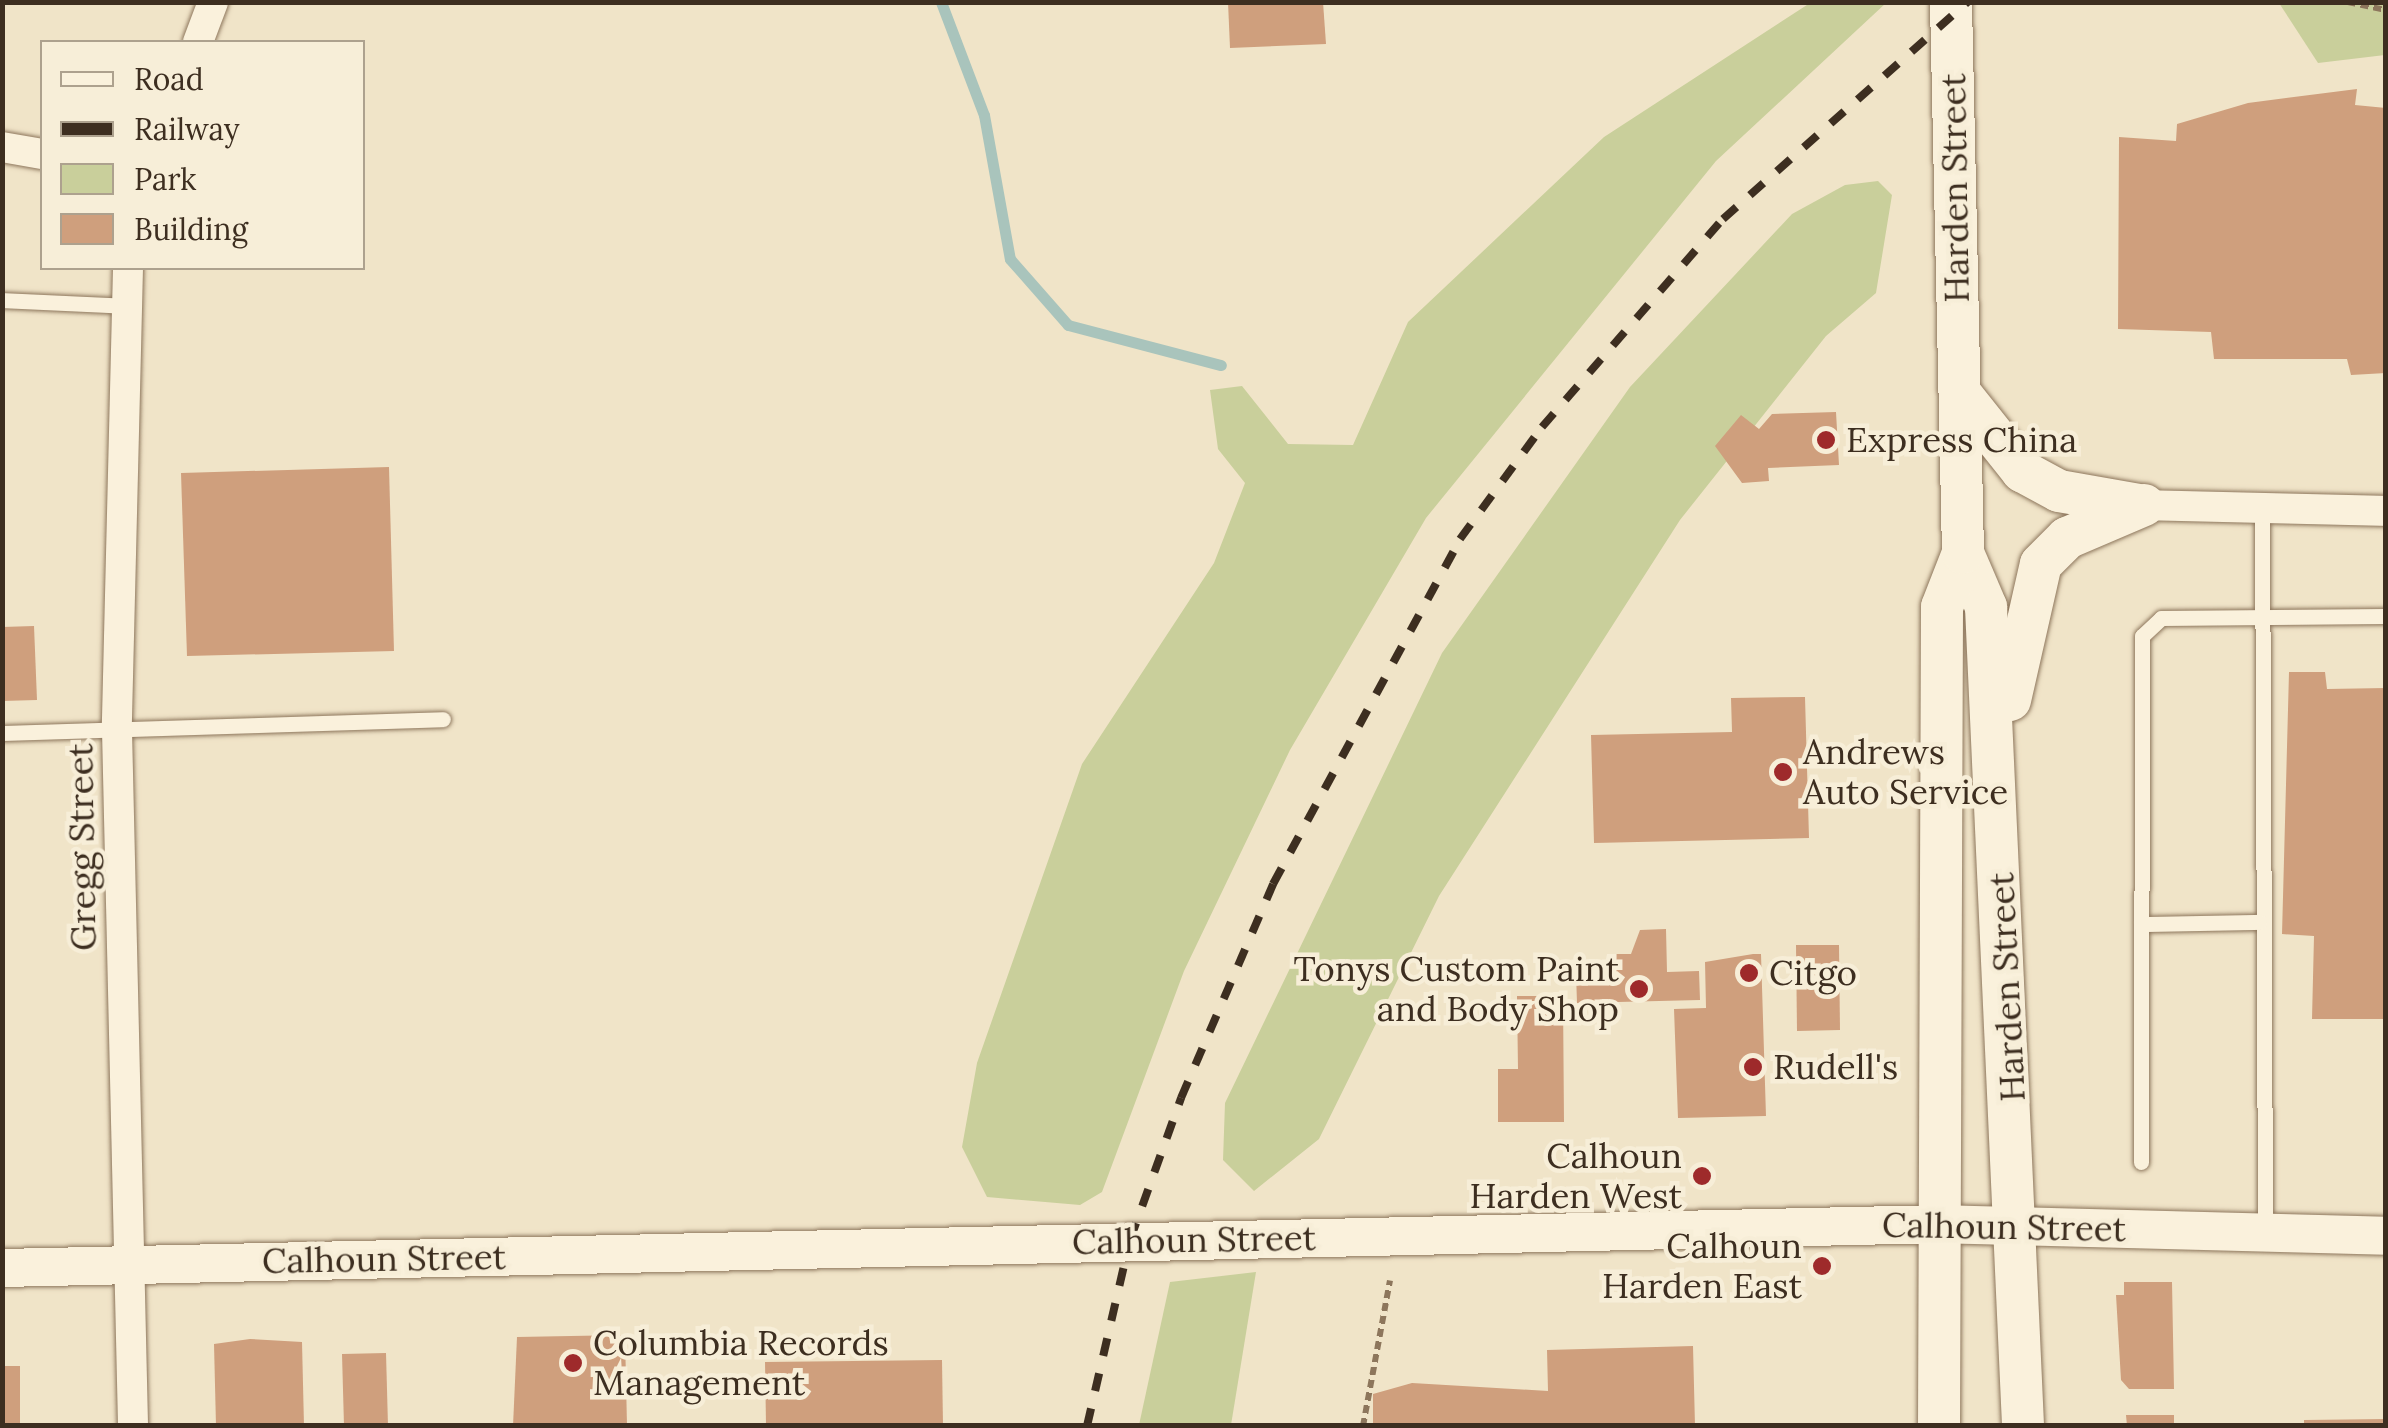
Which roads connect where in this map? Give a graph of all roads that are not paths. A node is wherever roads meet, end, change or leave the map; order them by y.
1 (214, 2) edge
2 (1951, 2) edge
3 (199, 40) edge
4 (2, 148) edge
5 (40, 154) edge
6 (128, 270) edge
7 (2, 300) edge
8 (128, 306) junction
9 (1960, 393) junction
10 (2144, 505) junction
11 (2262, 508) junction
12 (2386, 511) edge
13 (1962, 553) junction
14 (2261, 616) junction
15 (2386, 616) edge
16 (443, 719) dead end
17 (117, 730) junction
18 (2, 732) edge
19 (1997, 789) junction
20 (2259, 922) junction
21 (2141, 924) junction
22 (2141, 1162) dead end
23 (1936, 1224) junction
24 (2020, 1224) junction
25 (2266, 1236) junction
26 (2386, 1236) edge
27 (127, 1266) junction
28 (2, 1268) edge
29 (133, 1426) edge
30 (1939, 1426) edge
31 (2023, 1426) edge

1 - 3 street
2 - 9 main road, Harden Street
4 - 5 street
6 - 8 street, Gregg Street
7 - 8 lane
8 - 17 street, Gregg Street
9 - 10 main road
9 - 13 main road, Harden Street
10 - 11 street
10 - 19 main road
11 - 12 street
11 - 14 lane
13 - 19 main road, Harden Street
13 - 23 main road, Harden Street
14 - 15 lane
14 - 20 lane
14 - 21 lane
16 - 17 lane
17 - 18 lane
17 - 27 street, Gregg Street
19 - 24 main road, Harden Street
20 - 21 lane
20 - 25 lane
21 - 22 lane
23 - 24 street, Calhoun Street
23 - 27 street, Calhoun Street
23 - 30 main road, Harden Street
24 - 25 street, Calhoun Street
24 - 31 main road, Harden Street
25 - 26 street, Calhoun Street
27 - 28 street, Calhoun Street
27 - 29 street, Gregg Street

